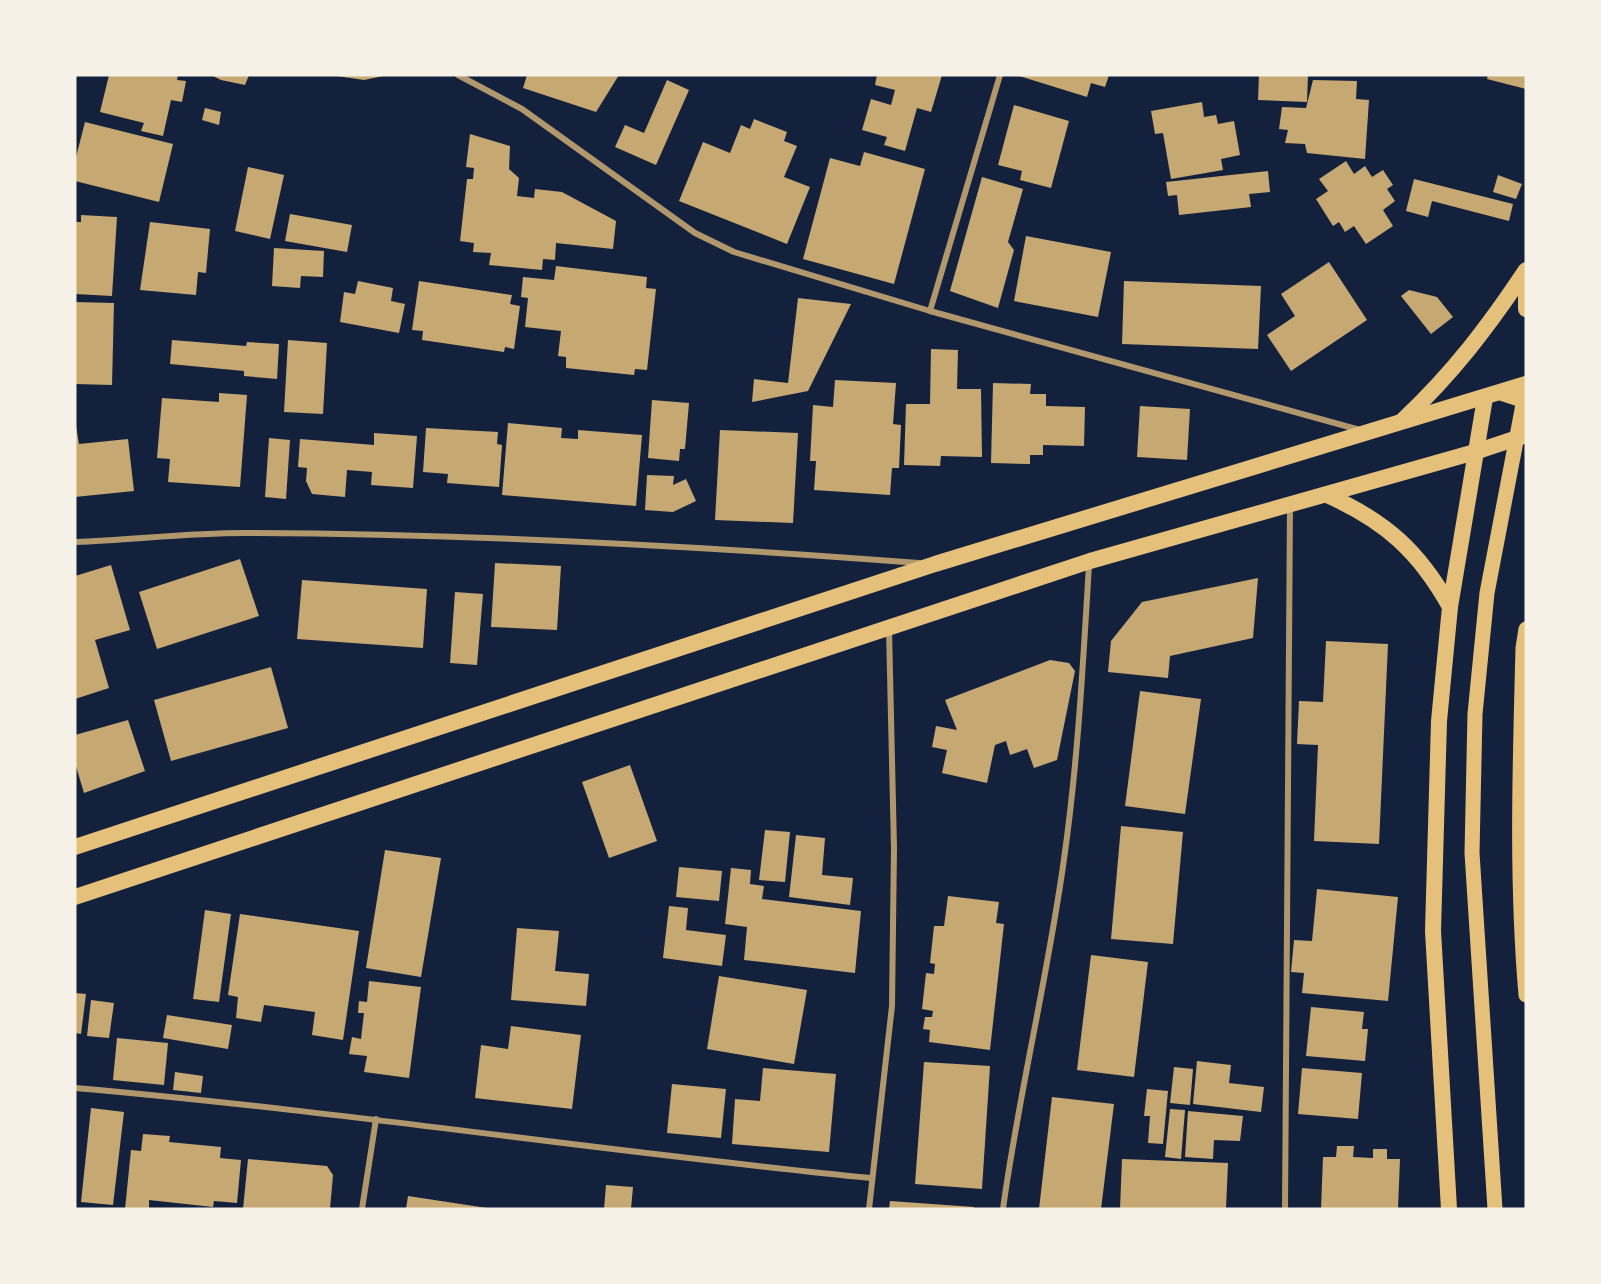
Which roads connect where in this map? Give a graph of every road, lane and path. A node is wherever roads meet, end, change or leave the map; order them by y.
1 (458, 75) edge
2 (1000, 75) edge
3 (1526, 270) edge
4 (1526, 291) edge
5 (1526, 309) edge
6 (930, 311) junction
7 (1526, 384) edge
8 (1526, 389) edge
9 (1502, 393) junction
10 (1485, 398) junction
11 (1526, 401) edge
12 (1400, 423) junction
13 (1366, 431) junction
14 (1526, 435) edge
15 (1475, 452) junction
16 (1327, 495) junction
17 (1290, 505) junction
18 (75, 542) edge
19 (1090, 561) junction
20 (935, 564) junction
21 (1450, 607) junction
22 (889, 626) junction
23 (1526, 629) edge
24 (75, 847) edge
25 (75, 897) edge
26 (1526, 994) edge
27 (75, 1088) edge
28 (376, 1119) junction
29 (871, 1178) junction
30 (362, 1209) edge
31 (869, 1209) edge
32 (1003, 1209) edge
33 (1285, 1209) edge
34 (1449, 1209) edge
35 (1495, 1209) edge

1 - 6 street
2 - 6 street
3 - 12 highway
4 - 5 highway
6 - 13 street
7 - 9 highway
8 - 35 main road
9 - 10 highway
9 - 11 highway
10 - 12 highway
10 - 15 highway
12 - 13 highway
13 - 20 highway
14 - 15 highway
15 - 16 highway
15 - 21 highway
16 - 17 highway
16 - 21 highway
17 - 19 highway
17 - 33 street
18 - 20 street
19 - 22 highway
19 - 32 street
20 - 24 highway
21 - 34 highway
22 - 25 highway
22 - 29 street
23 - 26 main road
27 - 28 street
28 - 29 street
28 - 30 street
29 - 31 street

